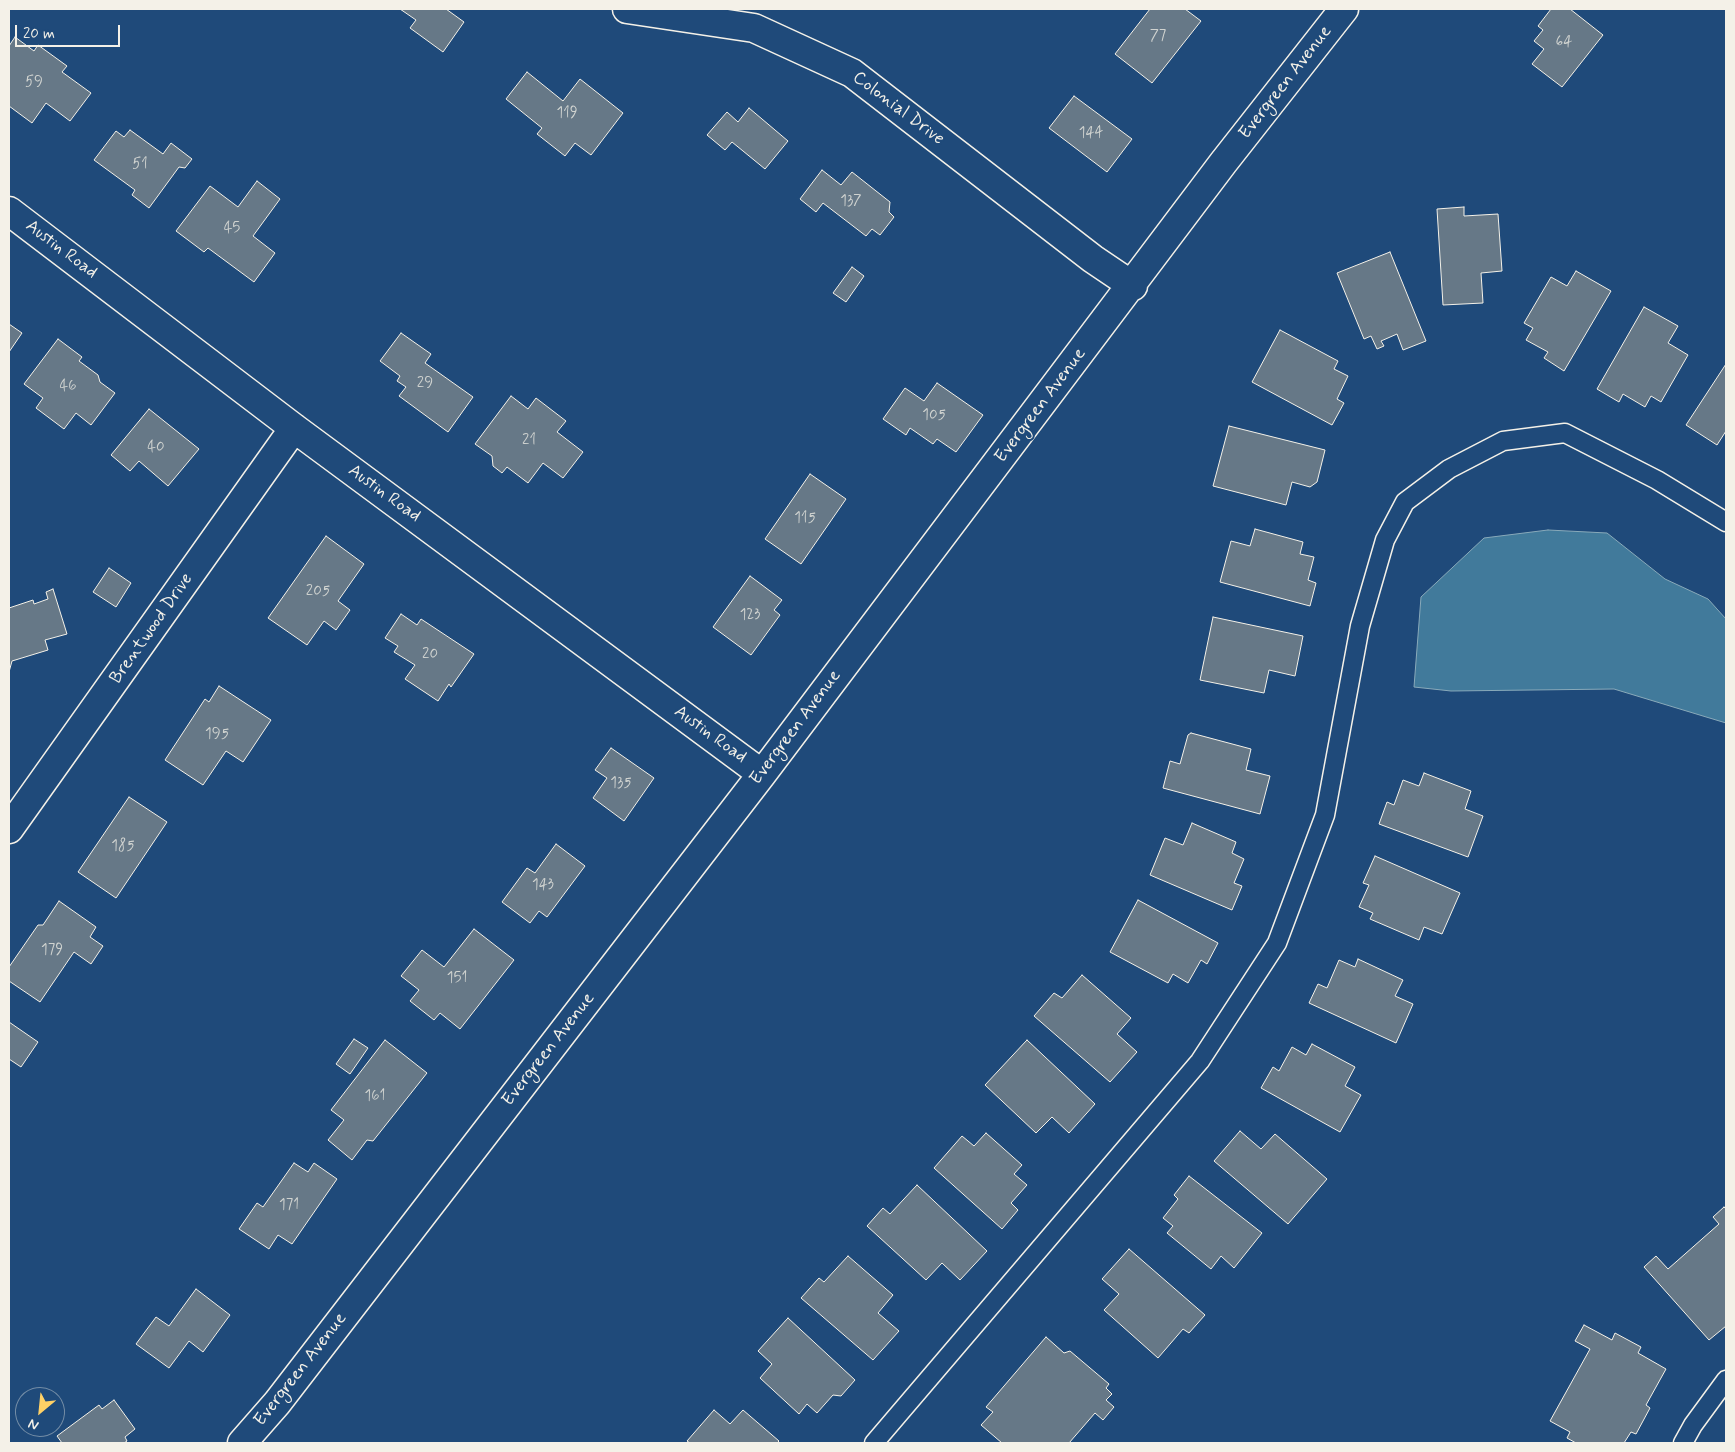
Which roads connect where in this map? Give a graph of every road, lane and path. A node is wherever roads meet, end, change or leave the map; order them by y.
1 (627, 9) edge
2 (1344, 9) edge
3 (9, 211) edge
4 (1133, 286) junction
5 (294, 428) junction
6 (1726, 522) edge
7 (762, 774) junction
8 (9, 829) edge
9 (1726, 1380) edge
10 (242, 1443) edge
11 (874, 1443) edge
12 (1683, 1443) edge

1 - 4 street, Colonial Drive
2 - 4 street, Evergreen Avenue
3 - 5 street, Austin Road
4 - 7 street, Evergreen Avenue
5 - 7 street, Austin Road
5 - 8 street, Brentwood Drive
6 - 11 lane
7 - 10 street, Evergreen Avenue
9 - 12 lane

